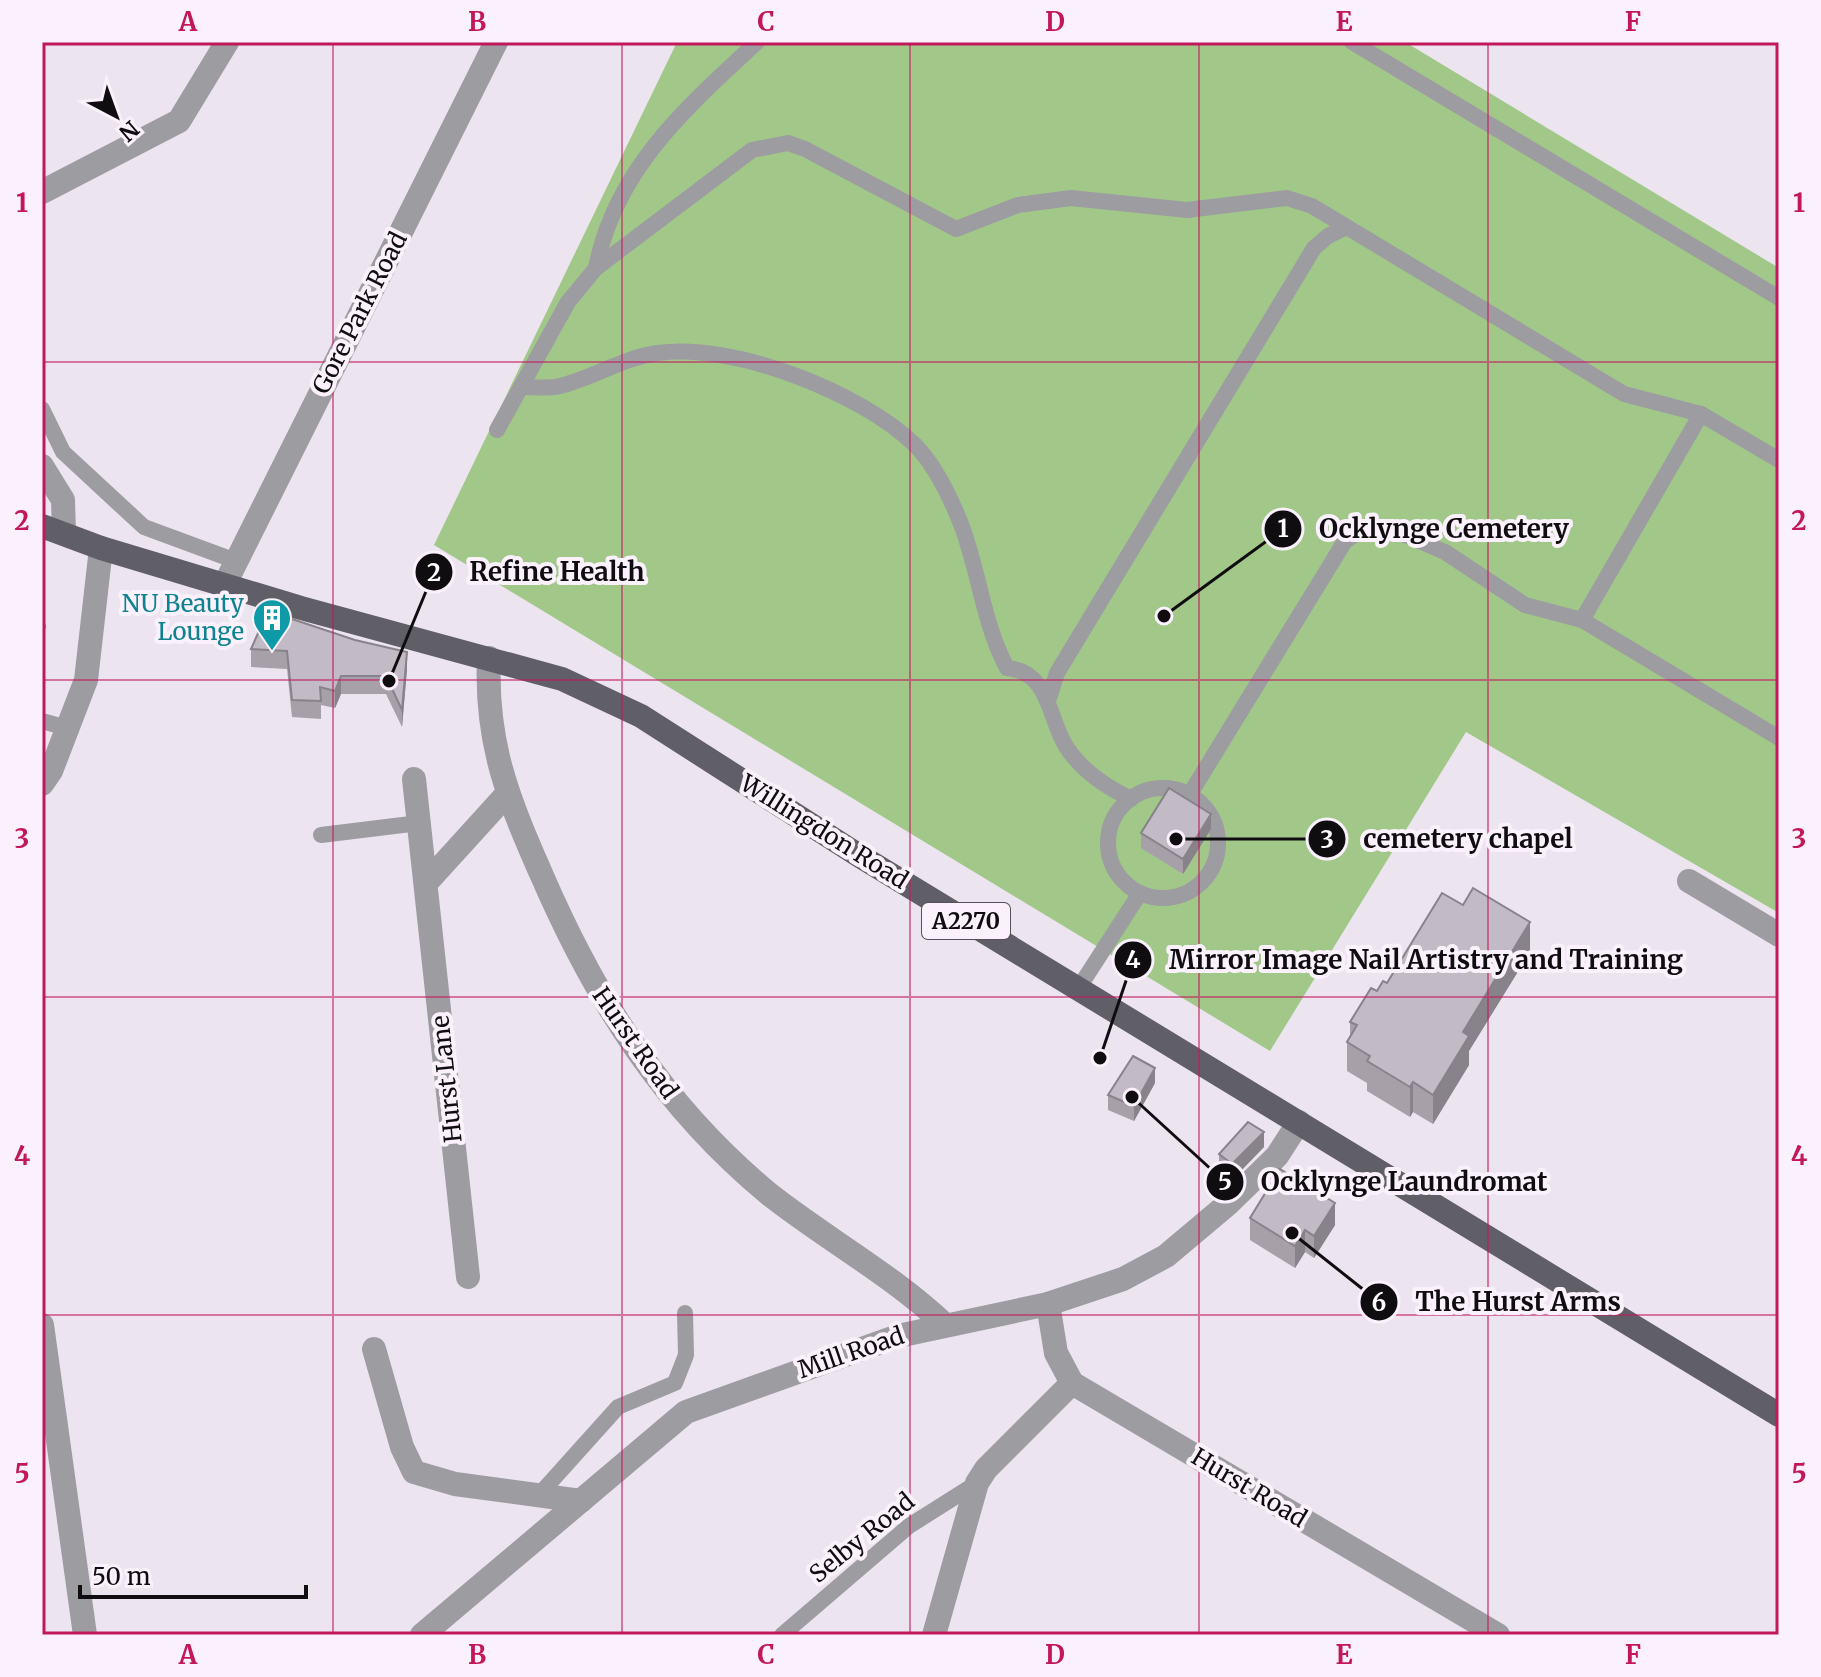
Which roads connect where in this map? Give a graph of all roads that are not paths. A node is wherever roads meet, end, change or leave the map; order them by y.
1 (227, 42) edge
2 (496, 42) edge
3 (757, 42) edge
4 (1352, 42) edge
5 (42, 192) edge
6 (1346, 227) junction
7 (596, 268) junction
8 (1779, 298) edge
9 (524, 387) junction
10 (42, 409) edge
11 (1701, 414) junction
12 (497, 430) dead end
13 (1779, 460) edge
14 (42, 466) edge
15 (53, 530) edge
16 (101, 548) junction
17 (236, 561) junction
18 (225, 584) junction
19 (1582, 620) junction
20 (489, 658) junction
21 (1049, 698) junction
22 (42, 721) edge
23 (67, 728) junction
24 (1779, 738) edge
25 (414, 779) dead end
26 (42, 784) edge
27 (1190, 794) junction
28 (506, 795) junction
29 (1131, 799) junction
30 (419, 823) junction
31 (321, 835) dead end
32 (1689, 881) dead end
33 (427, 882) junction
34 (1140, 893) junction
35 (1779, 935) edge
36 (1078, 989) junction
37 (1299, 1122) junction
38 (468, 1277) dead end
39 (1048, 1304) junction
40 (685, 1313) dead end
41 (944, 1324) junction
42 (42, 1325) edge
43 (374, 1349) dead end
44 (1072, 1383) junction
45 (1779, 1415) edge
46 (981, 1476) junction
47 (538, 1496) junction
48 (581, 1501) junction
49 (85, 1635) edge
50 (422, 1635) edge
51 (782, 1635) edge
52 (934, 1635) edge
53 (1498, 1635) edge

1 - 5 street
2 - 17 street, Gore Park Road
3 - 7 lane
4 - 8 lane
6 - 7 lane
6 - 11 lane
6 - 21 lane
7 - 9 lane
9 - 12 lane
9 - 21 lane
10 - 17 lane
11 - 13 lane
11 - 19 lane
14 - 15 street
15 - 16 main road, A2270
16 - 18 main road, Willingdon Road / A2270
16 - 23 street
17 - 18 street, Gore Park Road
18 - 20 main road, Willingdon Road / A2270
19 - 24 lane
19 - 27 lane
20 - 28 street, Hurst Road
20 - 36 main road, Willingdon Road / A2270
21 - 29 lane
22 - 23 lane
23 - 26 street
25 - 30 street, Hurst Lane
27 - 29 lane
27 - 34 lane
28 - 33 street
28 - 41 street, Hurst Road
29 - 34 lane
30 - 31 lane
30 - 33 street, Hurst Lane
32 - 35 street
33 - 38 street, Hurst Lane
34 - 36 lane
36 - 37 main road, Willingdon Road / A2270
37 - 39 street, Mill Road
37 - 45 main road, Willingdon Road / A2270
39 - 41 street, Mill Road
39 - 44 street
40 - 47 lane
41 - 48 street, Mill Road
42 - 49 street
43 - 47 street
44 - 46 street
44 - 53 street, Hurst Road
46 - 51 lane, Selby Road
46 - 52 street
47 - 48 street
48 - 50 street, Mill Road

